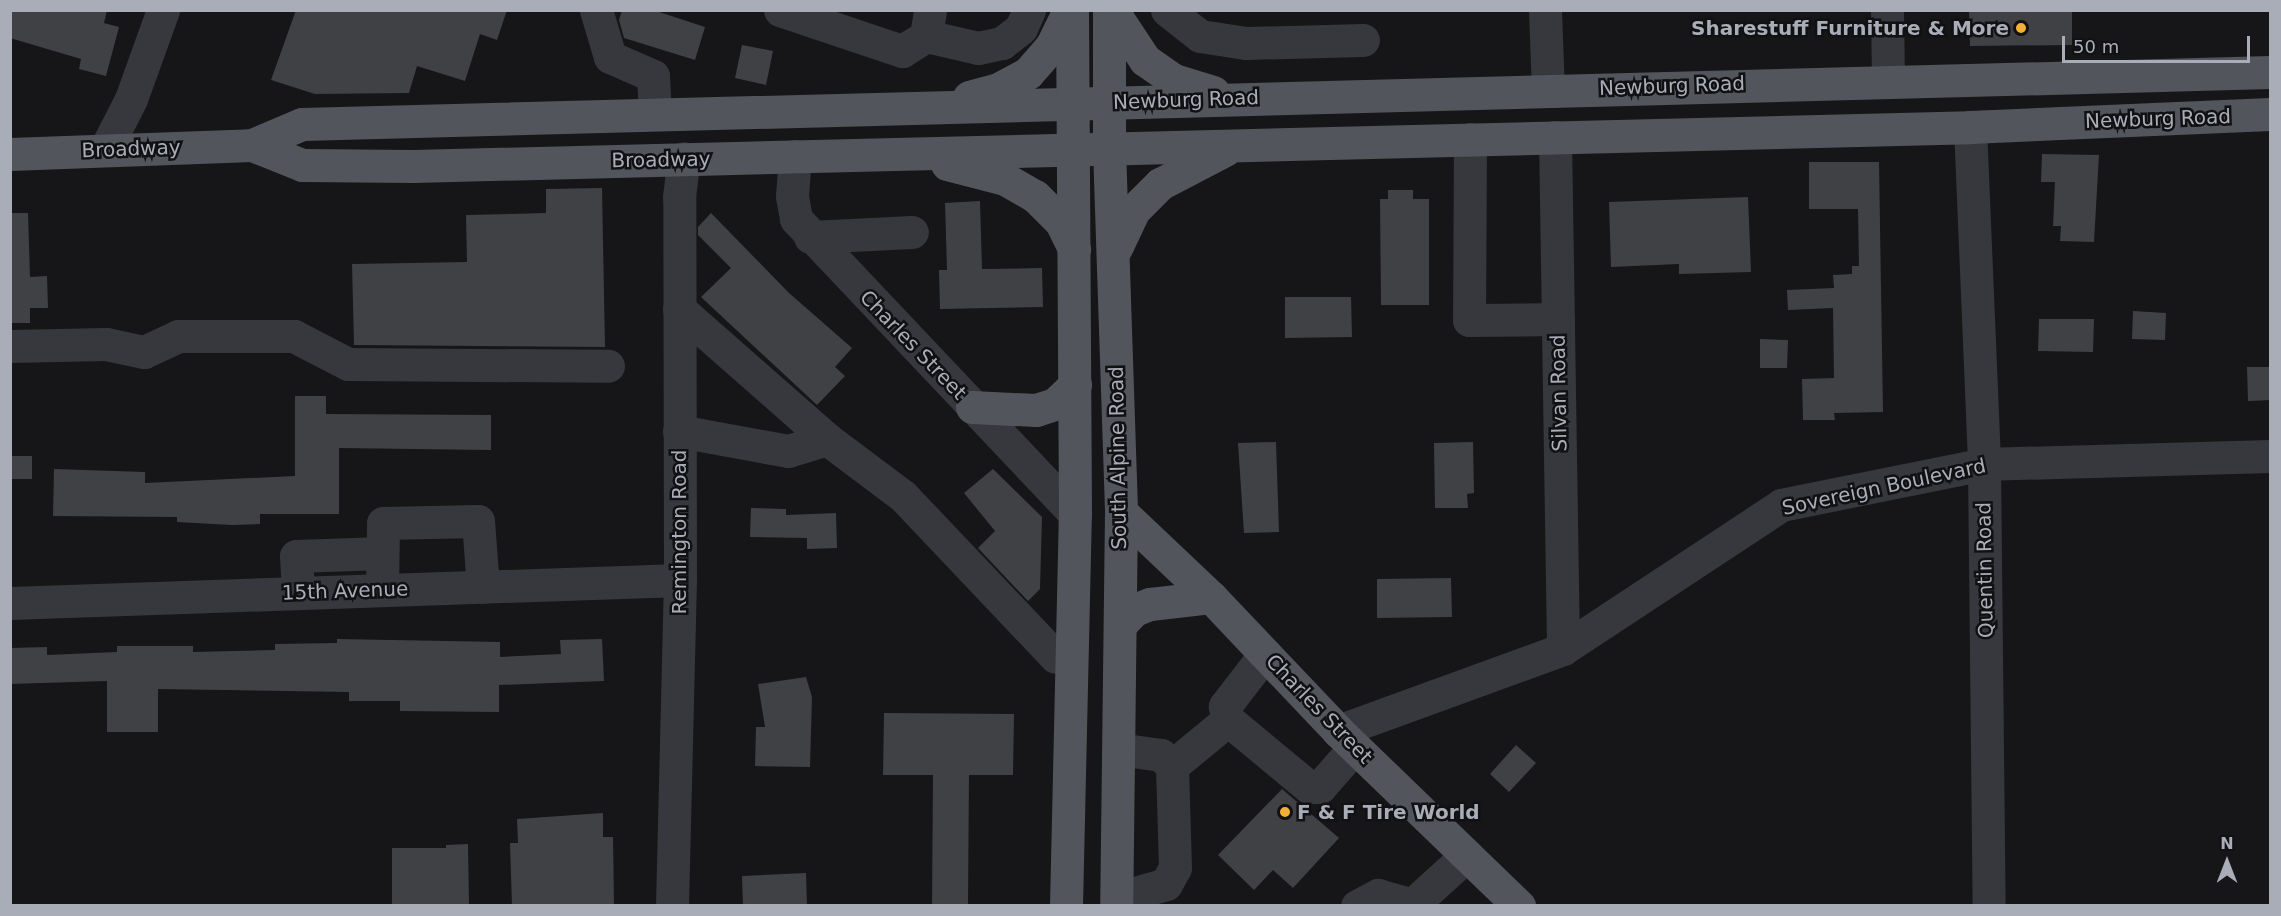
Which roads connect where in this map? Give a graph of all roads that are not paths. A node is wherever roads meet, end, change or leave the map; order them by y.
1 (163, 10) edge
2 (596, 10) edge
3 (780, 10) edge
4 (1029, 10) edge
5 (1070, 10) edge
6 (1111, 10) edge
7 (1167, 10) edge
8 (1545, 10) edge
9 (1887, 10) edge
10 (839, 20) edge
11 (928, 23) edge
12 (1220, 25) edge
13 (1363, 40) dead end
14 (2271, 72) edge
15 (1888, 80) junction
16 (1548, 90) junction
17 (1234, 99) junction
18 (1109, 102) junction
19 (1073, 104) junction
20 (943, 106) junction
21 (655, 113) junction
22 (2271, 114) edge
23 (1970, 127) junction
24 (1888, 128) junction
25 (1555, 137) junction
26 (1470, 139) junction
27 (252, 145) junction
28 (1237, 145) junction
29 (1109, 148) junction
30 (105, 150) junction
31 (1074, 150) junction
32 (10, 154) edge
33 (886, 154) junction
34 (795, 156) junction
35 (684, 159) junction
36 (912, 232) dead end
37 (810, 237) junction
38 (1075, 251) junction
39 (1113, 252) junction
40 (679, 309) junction
41 (1558, 320) junction
42 (10, 346) edge
43 (608, 366) dead end
44 (1075, 385) junction
45 (972, 407) junction
46 (679, 431) junction
47 (826, 439) junction
48 (2271, 456) edge
49 (1984, 464) junction
50 (1121, 512) junction
51 (1075, 514) junction
52 (382, 553) junction
53 (680, 580) junction
54 (483, 587) junction
55 (382, 590) junction
56 (298, 593) junction
57 (1211, 597) junction
58 (10, 603) edge
59 (1120, 625) junction
60 (1563, 649) junction
61 (1265, 654) junction
62 (1056, 657) dead end
63 (1227, 720) junction
64 (1346, 739) junction
65 (1118, 749) junction
66 (1172, 766) junction
67 (1467, 855) junction
68 (1116, 902) edge
69 (1412, 905) edge
70 (672, 906) edge
71 (1066, 906) edge
72 (1357, 906) edge
73 (1519, 906) edge
74 (1989, 906) edge

1 - 30 street
2 - 21 street
3 - 10 street
4 - 11 street
5 - 19 main road
5 - 20 main road
6 - 17 main road
6 - 18 main road, South Alpine Road
7 - 12 street
8 - 16 street
9 - 15 street
10 - 11 street
12 - 13 street
14 - 15 main road, Newburg Road
15 - 16 main road, Newburg Road
15 - 24 main road
16 - 17 main road, Newburg Road
17 - 18 main road, Newburg Road
18 - 19 main road, Newburg Road
18 - 29 main road, South Alpine Road
19 - 20 main road, Broadway
19 - 31 main road
20 - 21 main road, Broadway
21 - 27 main road, Broadway
22 - 23 main road, Newburg Road
23 - 24 main road, Newburg Road
23 - 49 street, Quentin Road
24 - 25 main road, Newburg Road
25 - 26 main road, Newburg Road
25 - 41 street, Silvan Road
26 - 28 main road, Newburg Road
26 - 41 street
27 - 30 main road, Broadway
27 - 35 main road, Broadway
28 - 29 main road, Newburg Road
28 - 39 main road
29 - 31 main road, Newburg Road
29 - 39 main road, South Alpine Road
30 - 32 main road, Broadway
31 - 33 main road, Broadway
31 - 38 main road
33 - 34 main road, Broadway
33 - 38 main road
34 - 35 main road, Broadway
34 - 37 street, Charles Street
35 - 40 street, Remington Road
36 - 37 street
37 - 45 street, Charles Street
38 - 44 main road
39 - 50 main road, South Alpine Road
40 - 46 street, Remington Road
40 - 47 street
41 - 60 street, Silvan Road
42 - 43 street
44 - 45 main road
44 - 51 main road
45 - 51 street, Charles Street
46 - 47 street
46 - 53 street, Remington Road
47 - 62 street
48 - 49 street, Sovereign Boulevard
49 - 60 street, Sovereign Boulevard
49 - 74 street, Quentin Road
50 - 57 main road, Charles Street
50 - 59 main road, South Alpine Road
51 - 71 main road
52 - 54 street
52 - 55 street
52 - 56 street
53 - 54 street, 15th Avenue
53 - 70 street, Remington Road
54 - 55 street, 15th Avenue
55 - 56 street, 15th Avenue
56 - 58 street, 15th Avenue
57 - 59 main road
57 - 61 main road, Charles Street
59 - 65 main road, South Alpine Road
60 - 64 street, Sovereign Boulevard
61 - 63 street
61 - 64 main road, Charles Street
63 - 64 street
63 - 66 street
64 - 67 main road, Charles Street
65 - 66 street
65 - 68 main road, South Alpine Road
66 - 68 street
67 - 69 street
67 - 73 main road, Charles Street
69 - 72 street

